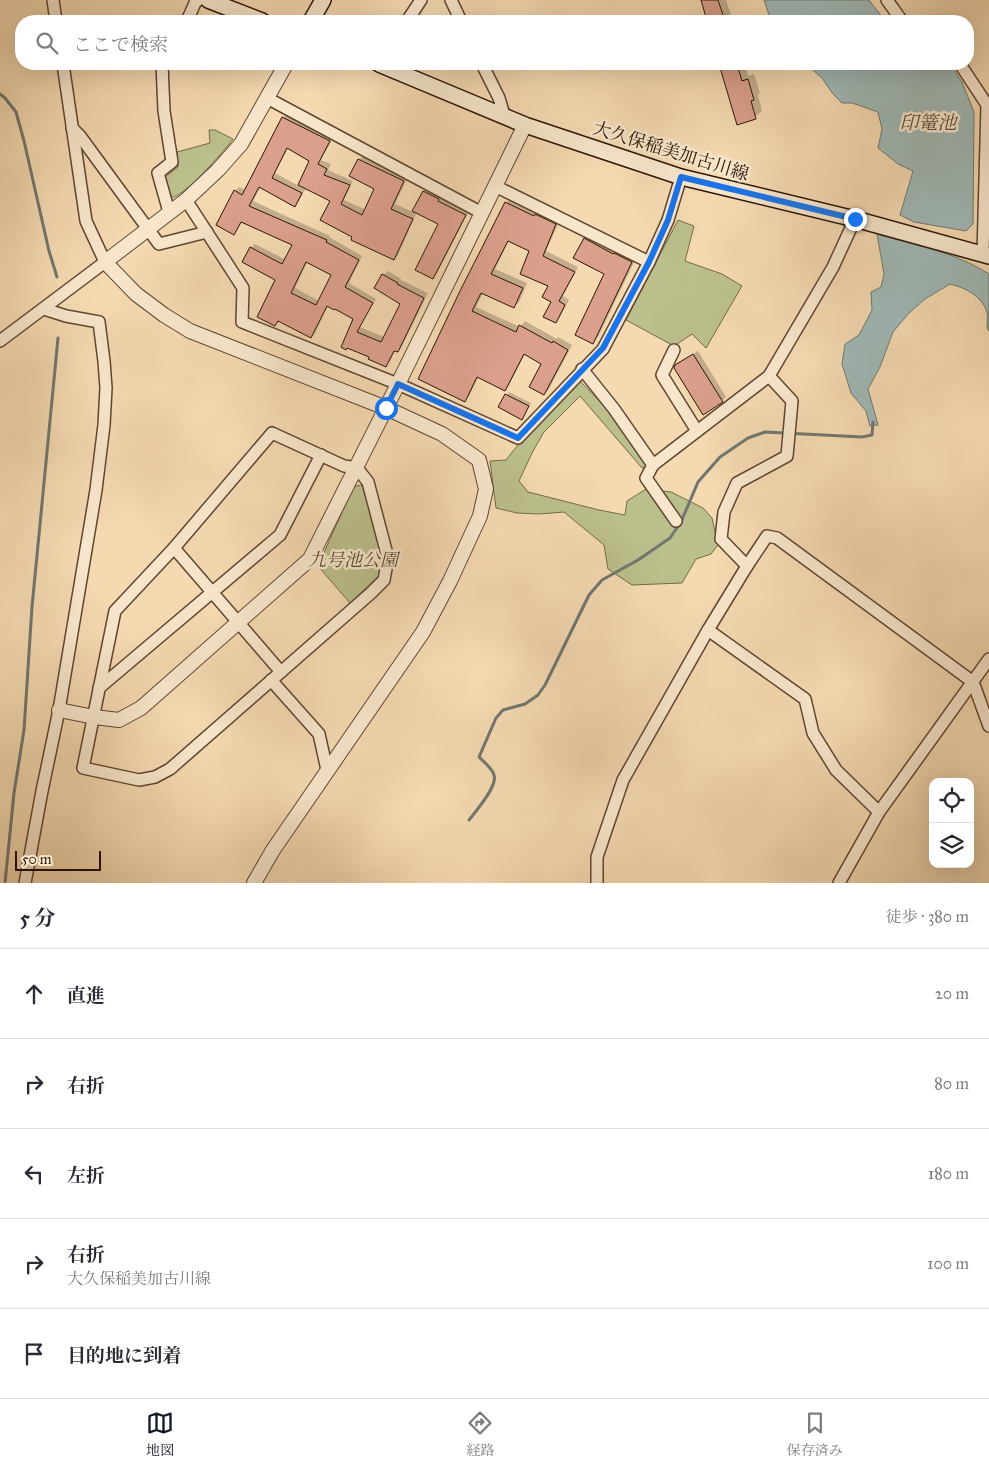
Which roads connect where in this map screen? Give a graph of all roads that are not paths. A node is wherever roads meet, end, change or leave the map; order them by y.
1 (52, 0) edge
2 (198, 0) edge
3 (208, 0) edge
4 (323, 0) edge
5 (421, 0) edge
6 (451, 0) edge
7 (887, 0) edge
8 (55, 15) edge
9 (190, 15) edge
10 (247, 15) edge
11 (314, 15) edge
12 (411, 15) edge
13 (458, 15) edge
14 (898, 15) edge
15 (63, 70) edge
16 (162, 70) edge
17 (283, 70) edge
18 (394, 70) edge
19 (485, 70) edge
20 (964, 70) edge
21 (267, 98) junction
22 (504, 115) junction
23 (525, 125) junction
24 (72, 128) junction
25 (681, 177) junction
26 (495, 186) junction
27 (186, 200) junction
28 (169, 212) junction
29 (482, 213) junction
30 (855, 219) junction
31 (148, 229) junction
32 (207, 232) junction
33 (986, 255) edge
34 (105, 262) junction
35 (649, 262) junction
36 (44, 309) junction
37 (0, 341) edge
38 (674, 350) dead end
39 (582, 370) junction
40 (769, 376) junction
41 (398, 384) junction
42 (386, 408) junction
43 (697, 431) junction
44 (321, 455) junction
45 (653, 465) junction
46 (357, 468) junction
47 (676, 521) dead end
48 (174, 548) junction
49 (747, 566) junction
50 (213, 592) junction
51 (238, 623) junction
52 (708, 630) junction
53 (989, 659) edge
54 (280, 672) junction
55 (271, 680) junction
56 (972, 682) junction
57 (99, 688) junction
58 (59, 710) junction
59 (94, 717) junction
60 (989, 726) edge
61 (327, 770) junction
62 (879, 812) junction
63 (25, 883) edge
64 (254, 883) edge
65 (597, 883) edge
66 (840, 883) edge

1 - 8 street
2 - 9 street
3 - 10 main road
4 - 11 main road
5 - 12 street
6 - 13 street
7 - 14 street
15 - 24 street
16 - 28 street
17 - 21 street
18 - 22 main road, 大久保稲美加古川線
19 - 22 street
20 - 33 street
21 - 27 street
21 - 29 street
22 - 23 main road, 大久保稲美加古川線
23 - 25 main road, 大久保稲美加古川線
23 - 26 street
24 - 31 street
24 - 34 street
25 - 30 main road, 大久保稲美加古川線
25 - 35 street
26 - 29 street
26 - 35 street
27 - 28 street
27 - 32 street
28 - 31 street
29 - 41 street
30 - 33 main road, 大久保稲美加古川線
30 - 40 street
31 - 32 street
31 - 34 street
32 - 41 street
34 - 36 street
34 - 42 street
35 - 39 street
36 - 37 street
36 - 58 street
38 - 43 street
39 - 41 street
39 - 45 street
40 - 43 street
40 - 49 street
41 - 42 street
42 - 46 street
42 - 61 street
43 - 45 street
44 - 46 street
44 - 48 street
44 - 50 street
45 - 47 street
46 - 51 street
46 - 54 street
48 - 50 street
48 - 57 street
49 - 52 street
49 - 56 street
50 - 51 street
50 - 57 street
51 - 54 street
51 - 59 street
52 - 62 street
52 - 65 street
53 - 56 street
54 - 55 street
55 - 59 street
55 - 61 street
56 - 60 street
56 - 62 street
57 - 59 street
58 - 59 street
58 - 63 street
61 - 64 street
62 - 66 street

